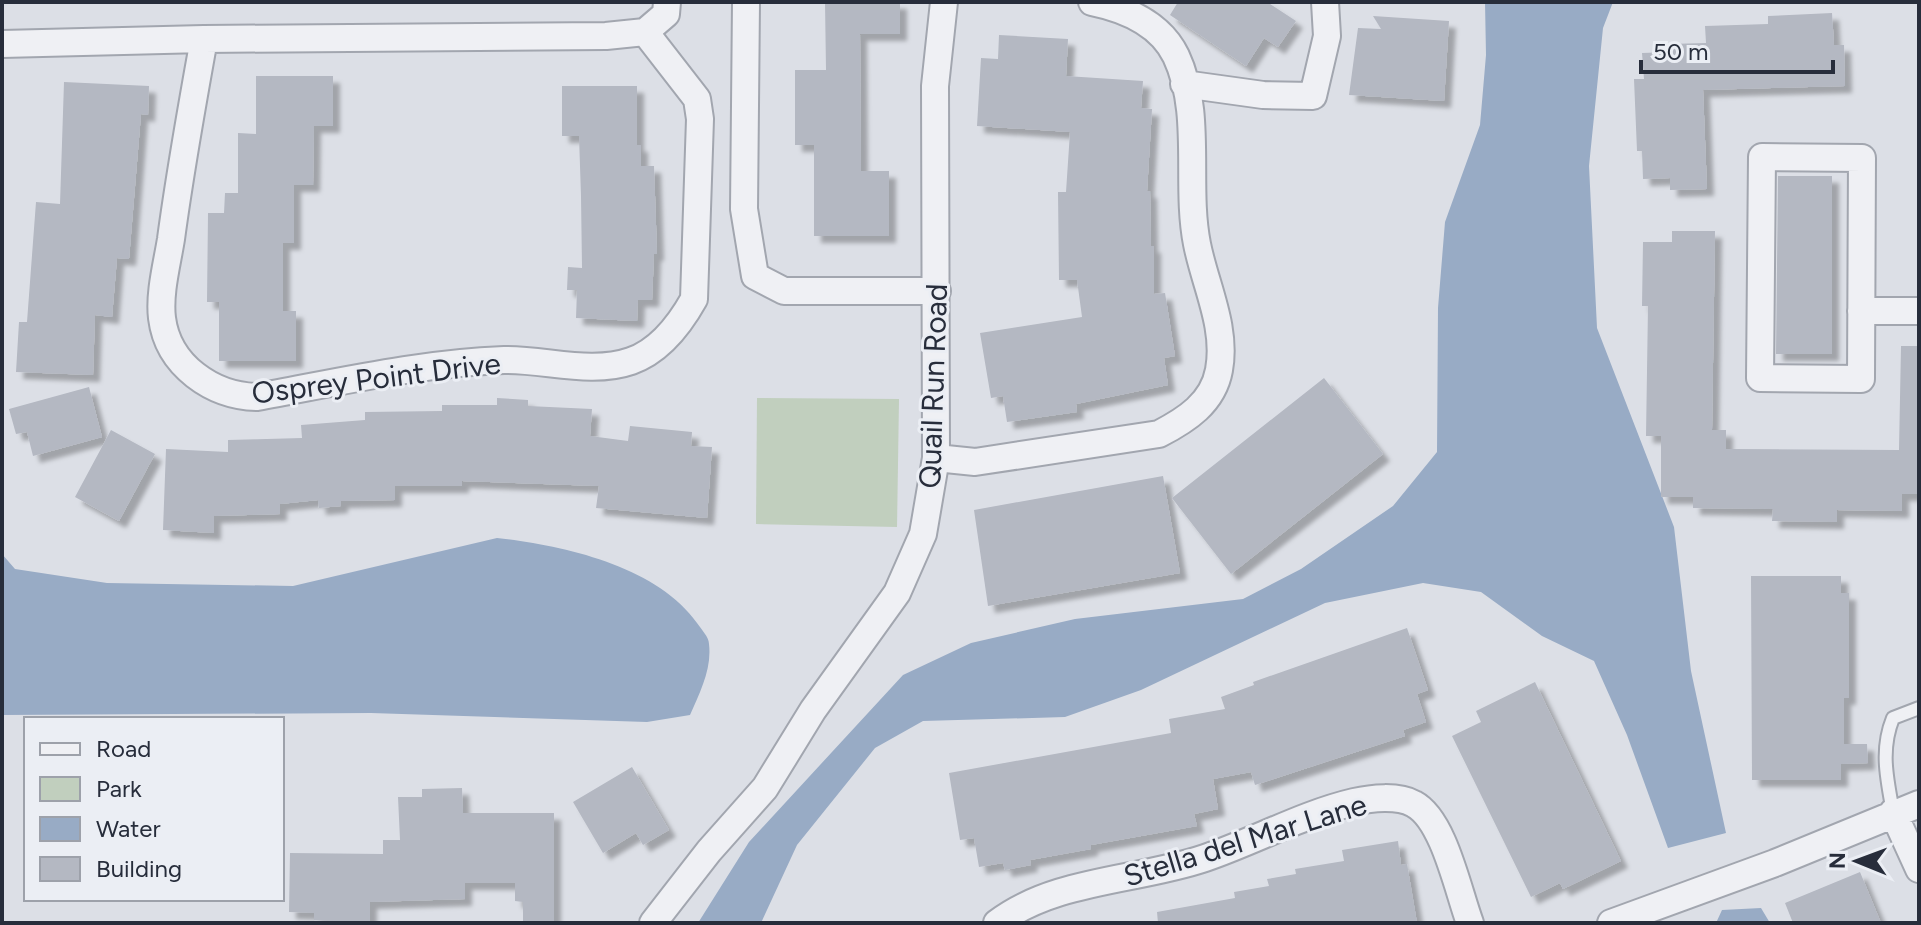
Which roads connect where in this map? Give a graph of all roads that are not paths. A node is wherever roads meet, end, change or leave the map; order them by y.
1 (667, 2) edge
2 (746, 2) edge
3 (944, 2) edge
4 (1325, 2) edge
5 (1110, 4) edge
6 (645, 32) junction
7 (204, 39) junction
8 (2, 44) edge
9 (1184, 84) junction
10 (937, 291) junction
11 (1861, 311) junction
12 (1919, 311) edge
13 (936, 458) junction
14 (1919, 708) edge
15 (1919, 804) edge
16 (1893, 812) junction
17 (1919, 869) edge
18 (653, 923) edge
19 (997, 923) edge
20 (1470, 923) edge
21 (1611, 923) edge

1 - 6 street
2 - 10 street
3 - 10 street, Quail Run Road
4 - 9 street
5 - 9 street
6 - 7 street
6 - 7 street, Osprey Point Drive
7 - 8 street
9 - 13 street
10 - 13 street, Quail Run Road
11 - 11 street
11 - 12 street
13 - 18 street, Quail Run Road
14 - 16 lane
15 - 16 street
16 - 17 street
16 - 21 street
19 - 20 street, Stella del Mar Lane

